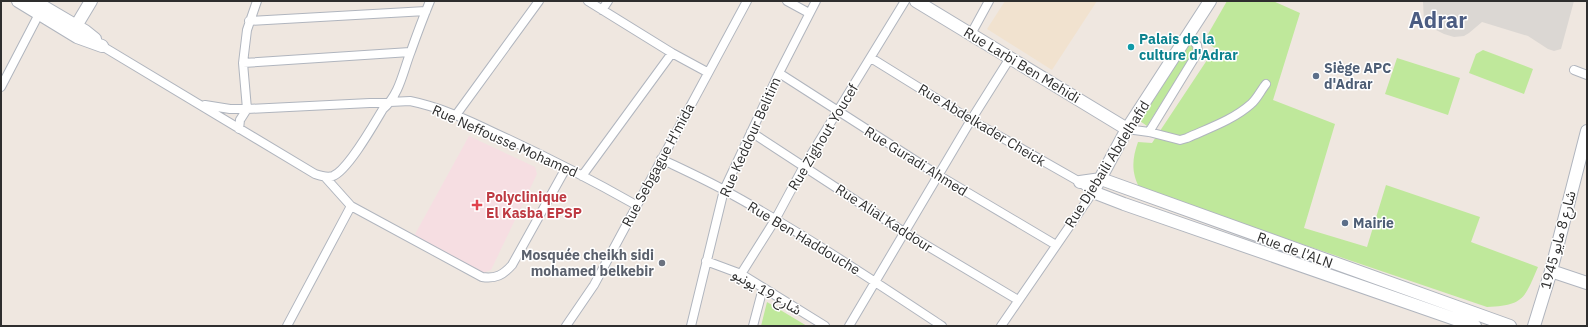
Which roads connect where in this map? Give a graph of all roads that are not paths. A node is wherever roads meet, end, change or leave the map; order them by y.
1 (18, 1) edge
2 (34, 1) edge
3 (91, 1) edge
4 (257, 1) edge
5 (430, 1) edge
6 (539, 1) edge
7 (588, 1) edge
8 (608, 1) edge
9 (787, 1) edge
10 (816, 1) edge
11 (905, 1) edge
12 (916, 1) edge
13 (989, 1) edge
14 (1210, 1) edge
15 (745, 2) edge
16 (602, 10) junction
17 (426, 11) junction
18 (809, 13) junction
19 (39, 14) junction
20 (249, 21) junction
21 (76, 26) junction
22 (971, 34) junction
23 (1188, 36) junction
24 (102, 46) junction
25 (410, 52) junction
26 (672, 53) junction
27 (871, 58) junction
28 (1010, 58) junction
29 (243, 64) junction
30 (1574, 70) dead end
31 (707, 72) junction
32 (779, 73) junction
33 (1587, 75) edge
34 (1266, 84) dead end
35 (1, 87) edge
36 (391, 102) junction
37 (198, 104) junction
38 (247, 109) junction
39 (838, 112) junction
40 (456, 115) junction
41 (971, 120) junction
42 (239, 129) junction
43 (1127, 129) junction
44 (1587, 131) edge
45 (751, 132) junction
46 (1149, 132) junction
47 (661, 159) junction
48 (804, 166) junction
49 (566, 168) junction
50 (938, 175) junction
51 (582, 176) junction
52 (325, 177) junction
53 (1101, 179) junction
54 (1080, 182) junction
55 (724, 190) junction
56 (1093, 192) junction
57 (636, 205) junction
58 (351, 206) junction
59 (775, 220) junction
60 (904, 232) junction
61 (1056, 245) junction
62 (1300, 251) junction
63 (706, 261) junction
64 (1296, 265) junction
65 (1551, 271) junction
66 (741, 274) junction
67 (876, 282) junction
68 (1587, 283) edge
69 (763, 288) junction
70 (1018, 300) junction
71 (287, 326) edge
72 (566, 326) edge
73 (691, 326) edge
74 (753, 326) edge
75 (825, 326) edge
76 (849, 326) edge
77 (942, 326) edge
78 (1000, 326) edge
79 (1474, 326) edge
80 (1510, 326) edge
81 (1534, 326) edge

1 - 19 street
2 - 21 street
3 - 21 street
4 - 20 street
5 - 17 street
6 - 40 street
7 - 16 street
8 - 16 street
9 - 18 street
10 - 18 street, Rue Keddour Belitim
11 - 27 street, Rue Zighout Youcef
12 - 22 street, Rue Larbi Ben Mehidi
13 - 22 street
14 - 23 street, Rue Djebaili Abdelhafid
15 - 31 street, Rue Sebgague H'mida
16 - 26 street
17 - 20 street
17 - 25 street
18 - 32 street, Rue Keddour Belitim
19 - 24 street
19 - 35 street
20 - 29 street
21 - 24 street
22 - 28 street, Rue Larbi Ben Mehidi
23 - 43 street, Rue Djebaili Abdelhafid
23 - 46 street
24 - 37 street
25 - 29 street
25 - 36 street
26 - 31 street
26 - 51 street
27 - 39 street, Rue Zighout Youcef
27 - 41 street, Rue Abdelkader Cheick
28 - 41 street
28 - 43 street, Rue Larbi Ben Mehidi
29 - 38 street
30 - 33 street
31 - 47 street, Rue Sebgague H'mida
32 - 39 street, Rue Guradi Ahmed
32 - 45 street, Rue Keddour Belitim
34 - 46 street
36 - 38 street, Rue Neffousse Mohamed
36 - 40 street, Rue Neffousse Mohamed
36 - 52 street
37 - 38 street, Rue Neffousse Mohamed
37 - 42 street
38 - 42 street
39 - 48 street, Rue Zighout Youcef
39 - 50 street, Rue Guradi Ahmed
40 - 49 street, Rue Neffousse Mohamed
41 - 50 street
41 - 54 street, Rue Abdelkader Cheick
42 - 52 street
43 - 46 street
43 - 53 street, Rue Djebaili Abdelhafid
44 - 65 street, شارع 8 مايو 1945
45 - 48 street, Rue Alial Kaddour
45 - 55 street, Rue Keddour Belitim
47 - 55 street, Rue Ben Haddouche
47 - 57 street, Rue Sebgague H'mida
48 - 59 street, Rue Zighout Youcef
48 - 60 street, Rue Alial Kaddour
49 - 51 street, Rue Neffousse Mohamed
49 - 58 street
50 - 60 street
50 - 61 street, Rue Guradi Ahmed
51 - 57 street, Rue Neffousse Mohamed
52 - 58 street
53 - 54 street, Rue de l'ALN
53 - 56 street, Rue Djebaili Abdelhafid
53 - 62 street, Rue de l'ALN
54 - 56 street, Rue Abdelkader Cheick
55 - 59 street, Rue Ben Haddouche
55 - 63 street, Rue Keddour Belitim
56 - 61 street, Rue Djebaili Abdelhafid
56 - 64 street, Rue de l'ALN
57 - 72 street, Rue Sebgague H'mida
58 - 71 street
59 - 66 street, Rue Zighout Youcef
59 - 67 street, Rue Ben Haddouche
60 - 67 street
60 - 70 street, Rue Alial Kaddour
61 - 70 street, Rue Djebaili Abdelhafid
62 - 64 street
62 - 80 street, Rue de l'ALN
63 - 66 street, شارع 19 يونيو
63 - 73 street, Rue Keddour Belitim
64 - 79 street, Rue de l'ALN
65 - 68 street
65 - 81 street, شارع 8 مايو 1945
66 - 69 street, شارع 19 يونيو
67 - 76 street
67 - 77 street, Rue Ben Haddouche
69 - 74 street
69 - 75 street, شارع 19 يونيو
70 - 78 street, Rue Djebaili Abdelhafid

